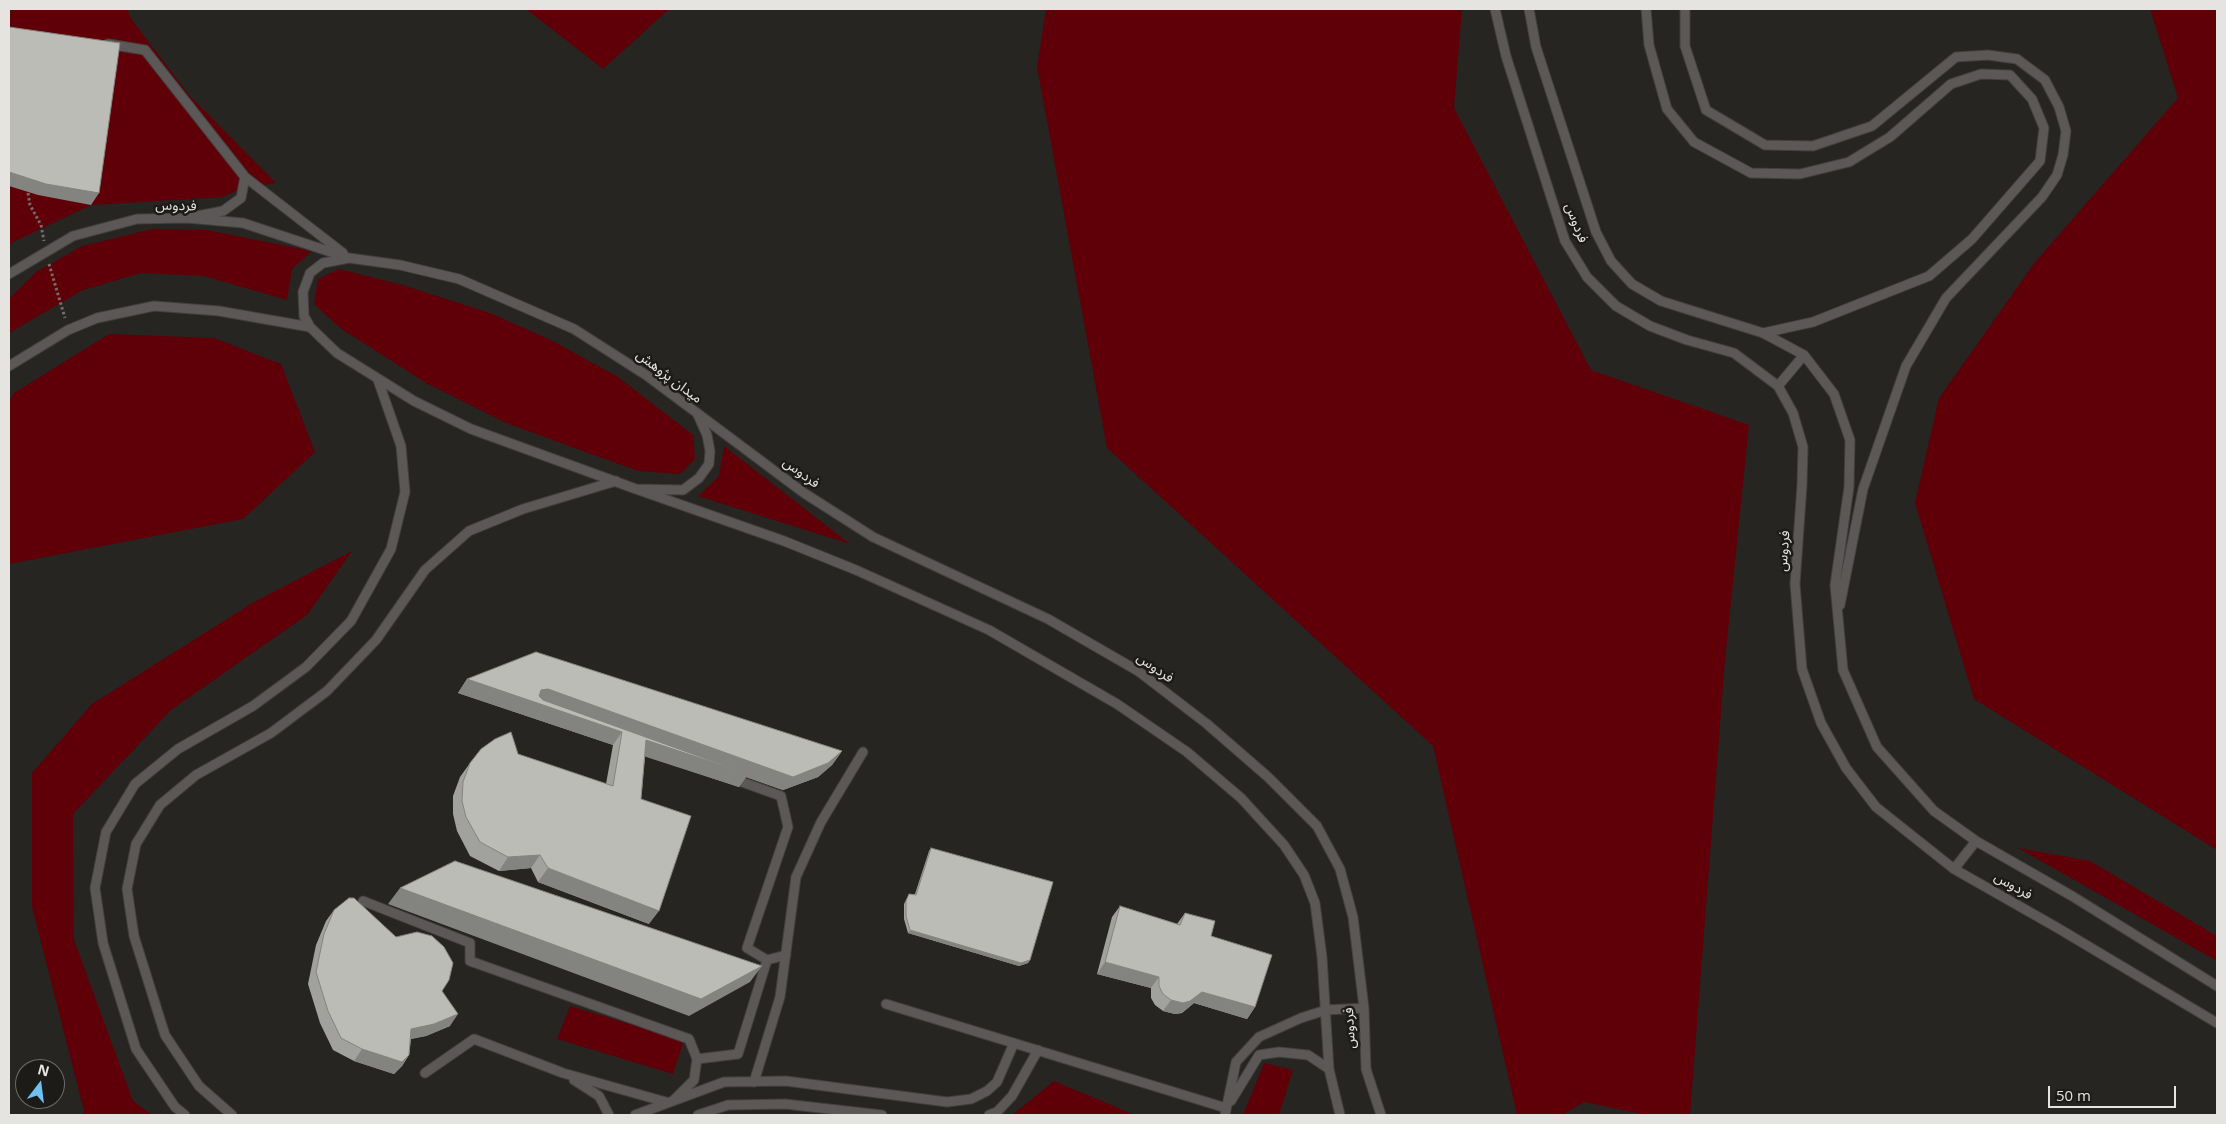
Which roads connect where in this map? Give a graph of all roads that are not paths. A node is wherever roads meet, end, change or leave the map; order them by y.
1 (1495, 9) edge
2 (1529, 9) edge
3 (1646, 9) edge
4 (1685, 9) edge
5 (96, 42) edge
6 (245, 177) junction
7 (187, 218) junction
8 (349, 258) junction
9 (9, 274) edge
10 (310, 327) junction
11 (1763, 333) junction
12 (1804, 355) junction
13 (9, 366) edge
14 (378, 380) junction
15 (1778, 386) junction
16 (697, 413) junction
17 (616, 481) junction
18 (636, 489) junction
19 (1838, 615) junction
20 (863, 752) dead end
21 (718, 773) edge
22 (1976, 841) junction
23 (1954, 869) junction
24 (363, 901) dead end
25 (786, 955) junction
26 (767, 960) junction
27 (2217, 986) edge
28 (886, 1004) dead end
29 (1364, 1008) junction
30 (1326, 1010) junction
31 (2217, 1023) edge
32 (1014, 1043) junction
33 (1038, 1050) junction
34 (697, 1059) junction
35 (1329, 1069) junction
36 (425, 1073) dead end
37 (563, 1074) junction
38 (754, 1082) junction
39 (670, 1101) junction
40 (1226, 1111) edge
41 (185, 1115) edge
42 (232, 1115) edge
43 (609, 1115) edge
44 (635, 1115) edge
45 (698, 1115) edge
46 (882, 1115) edge
47 (989, 1115) edge
48 (1340, 1115) edge
49 (1380, 1115) edge

1 - 15 lane, فردوس
2 - 11 lane, فردوس
3 - 11 lane
4 - 19 lane
5 - 6 lane
6 - 7 lane
6 - 8 lane
7 - 8 lane, فردوس
7 - 9 lane, فردوس
8 - 10 lane, میدان پژوهش
8 - 16 lane, میدان پژوهش
10 - 13 lane
10 - 14 lane, میدان پژوهش
11 - 12 lane, فردوس
12 - 15 lane
12 - 19 lane, فردوس
14 - 17 lane, میدان پژوهش
14 - 41 lane
15 - 23 lane, فردوس
16 - 18 lane, میدان پژوهش
16 - 29 lane, فردوس
17 - 18 lane, میدان پژوهش
17 - 42 lane
18 - 30 lane, فردوس
19 - 22 lane, فردوس
20 - 25 lane
21 - 26 lane
22 - 23 lane
22 - 27 lane, فردوس
23 - 31 lane, فردوس
24 - 34 lane
25 - 26 lane
25 - 38 lane
26 - 34 lane
28 - 32 lane
29 - 30 lane
29 - 49 lane, فردوس
30 - 35 lane, فردوس
30 - 40 lane
32 - 33 lane
32 - 38 lane
33 - 40 lane
33 - 47 lane
34 - 39 lane
35 - 40 lane
35 - 48 lane, فردوس
36 - 37 lane
37 - 39 lane
37 - 43 lane
38 - 39 lane
39 - 44 lane
45 - 46 lane

